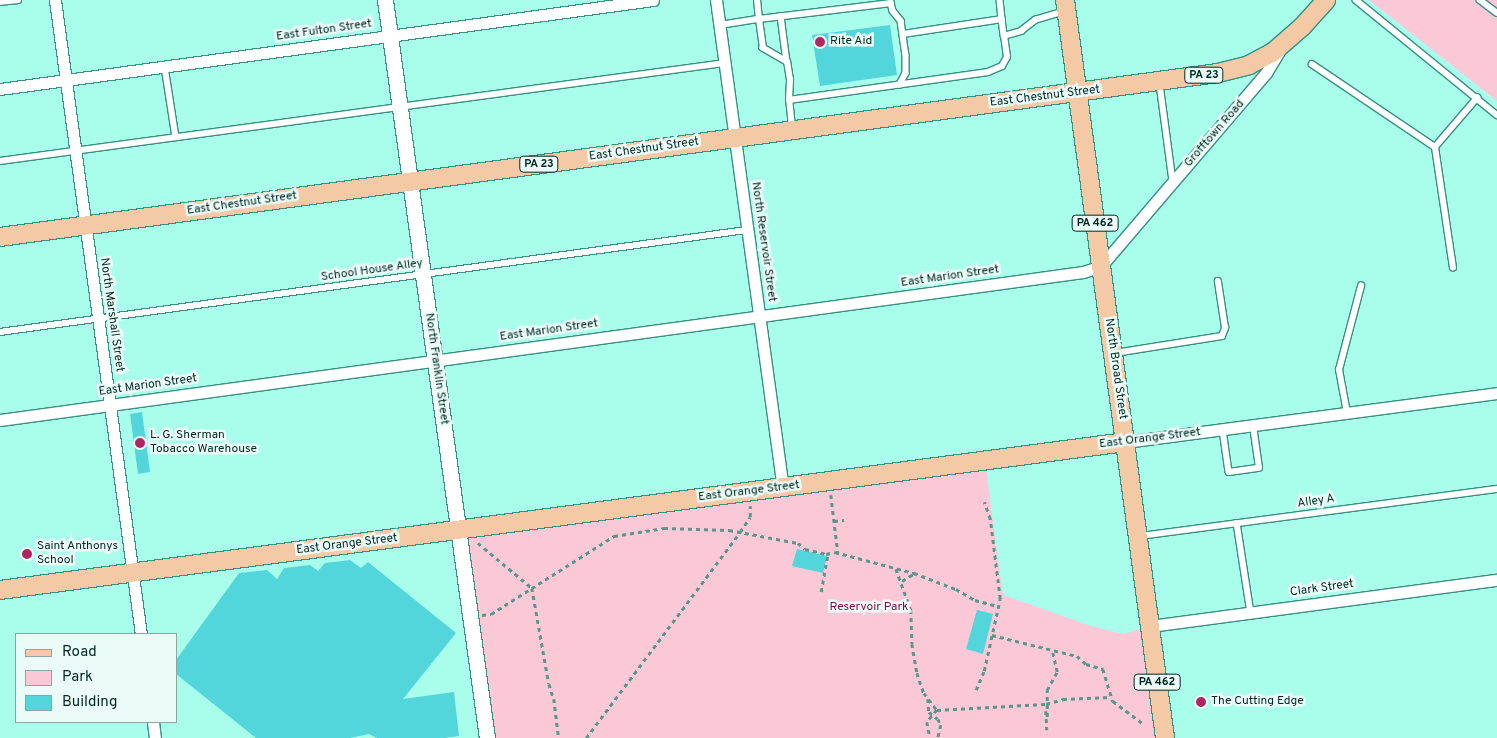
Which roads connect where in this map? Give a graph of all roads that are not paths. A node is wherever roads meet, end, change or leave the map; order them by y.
1 (18, 0) edge
2 (55, 0) edge
3 (385, 0) edge
4 (653, 0) edge
5 (716, 0) edge
6 (757, 0) edge
7 (1000, 0) edge
8 (1326, 0) edge
9 (1356, 0) edge
10 (1480, 0) edge
11 (0, 2) edge
12 (891, 2) edge
13 (1066, 5) edge
14 (1497, 13) edge
15 (781, 16) junction
16 (759, 19) junction
17 (1002, 19) junction
18 (720, 25) junction
19 (903, 34) junction
20 (390, 36) junction
21 (1004, 36) junction
22 (1282, 46) junction
23 (787, 62) junction
24 (725, 63) junction
25 (1312, 64) dead end
26 (165, 67) junction
27 (66, 80) junction
28 (1159, 82) junction
29 (900, 84) junction
30 (0, 89) edge
31 (1078, 92) junction
32 (1477, 98) junction
33 (789, 100) junction
34 (400, 107) junction
35 (1497, 115) edge
36 (792, 129) junction
37 (176, 137) junction
38 (735, 137) junction
39 (1435, 147) junction
40 (75, 151) junction
41 (0, 161) edge
42 (410, 181) junction
43 (1173, 182) junction
44 (85, 226) junction
45 (747, 230) junction
46 (0, 237) edge
47 (1101, 266) junction
48 (1454, 268) dead end
49 (423, 274) junction
50 (1218, 282) dead end
51 (1361, 286) dead end
52 (759, 316) junction
53 (98, 318) junction
54 (0, 332) edge
55 (1113, 353) junction
56 (434, 360) junction
57 (1497, 394) edge
58 (110, 405) junction
59 (1347, 413) junction
60 (0, 420) edge
61 (1253, 426) junction
62 (1223, 430) junction
63 (1125, 442) junction
64 (782, 488) junction
65 (1497, 489) edge
66 (1237, 523) junction
67 (458, 530) junction
68 (1138, 536) junction
69 (132, 573) junction
70 (1497, 580) edge
71 (0, 590) edge
72 (1251, 613) junction
73 (1150, 626) junction
74 (141, 633) edge
75 (153, 723) edge
76 (155, 738) edge
77 (487, 738) edge
78 (1165, 738) edge

1 - 11 lane
2 - 27 street, North Marshall Street
3 - 20 main road, North Franklin Street
4 - 20 street, East Fulton Street
5 - 18 street, North Reservoir Street
6 - 16 lane
7 - 17 lane
8 - 22 main road, Grofftown Road / PA 23
9 - 32 lane
10 - 14 lane
12 - 15 lane
12 - 19 lane
13 - 21 lane
13 - 31 main road, North Broad Street / PA 462
15 - 16 lane
15 - 23 lane
16 - 18 lane
16 - 23 lane
17 - 19 lane
17 - 21 lane
18 - 24 street, North Reservoir Street
19 - 29 lane
20 - 26 street, East Fulton Street
20 - 34 main road, North Franklin Street
21 - 29 lane
22 - 28 main road, East Chestnut Street / PA 23
22 - 43 street, Grofftown Road
23 - 33 lane
24 - 34 lane
24 - 38 street, North Reservoir Street
25 - 39 lane
26 - 27 street, East Fulton Street
26 - 37 lane
27 - 30 street, East Fulton Street
27 - 40 street, North Marshall Street
28 - 31 main road, East Chestnut Street / PA 23
28 - 43 lane
29 - 33 lane
31 - 36 main road, East Chestnut Street / PA 23
31 - 47 main road, North Broad Street / PA 462
32 - 35 lane
32 - 39 lane
33 - 36 lane
34 - 37 lane
34 - 42 main road, North Franklin Street
36 - 38 main road, East Chestnut Street / PA 23
37 - 40 lane
38 - 42 main road, East Chestnut Street / PA 23
38 - 45 street, North Reservoir Street
39 - 48 lane
40 - 41 lane
40 - 44 street, North Marshall Street
42 - 44 main road, East Chestnut Street / PA 23
42 - 49 main road, North Franklin Street
43 - 47 street, Grofftown Road
44 - 46 main road, East Chestnut Street / PA 23
44 - 53 street, North Marshall Street
45 - 49 lane, School House Alley
45 - 52 street, North Reservoir Street
47 - 52 street, East Marion Street
47 - 55 main road, North Broad Street / PA 462
49 - 53 lane, School House Alley
49 - 56 main road, North Franklin Street
50 - 55 lane
51 - 59 lane
52 - 56 street, East Marion Street
52 - 64 street, North Reservoir Street
53 - 54 lane, School House Alley
53 - 58 street, North Marshall Street
55 - 63 main road, North Broad Street / PA 462
56 - 58 street, East Marion Street
56 - 67 main road, North Franklin Street
57 - 59 street, East Orange Street
58 - 60 street, East Marion Street
58 - 69 street, North Marshall Street
59 - 61 street, East Orange Street
61 - 62 street, East Orange Street
61 - 62 lane
62 - 63 street, East Orange Street
63 - 64 main road, East Orange Street
63 - 68 main road, North Broad Street / PA 462
64 - 67 main road, East Orange Street
65 - 66 lane, Alley A
66 - 68 lane, Alley A
66 - 72 lane
67 - 69 main road, East Orange Street
67 - 77 main road, North Franklin Street
68 - 73 main road, North Broad Street / PA 462
69 - 71 main road, East Orange Street
69 - 74 street, North Marshall Street
70 - 72 street, Clark Street
72 - 73 street, Clark Street
73 - 78 main road, North Broad Street / PA 462
75 - 76 street

